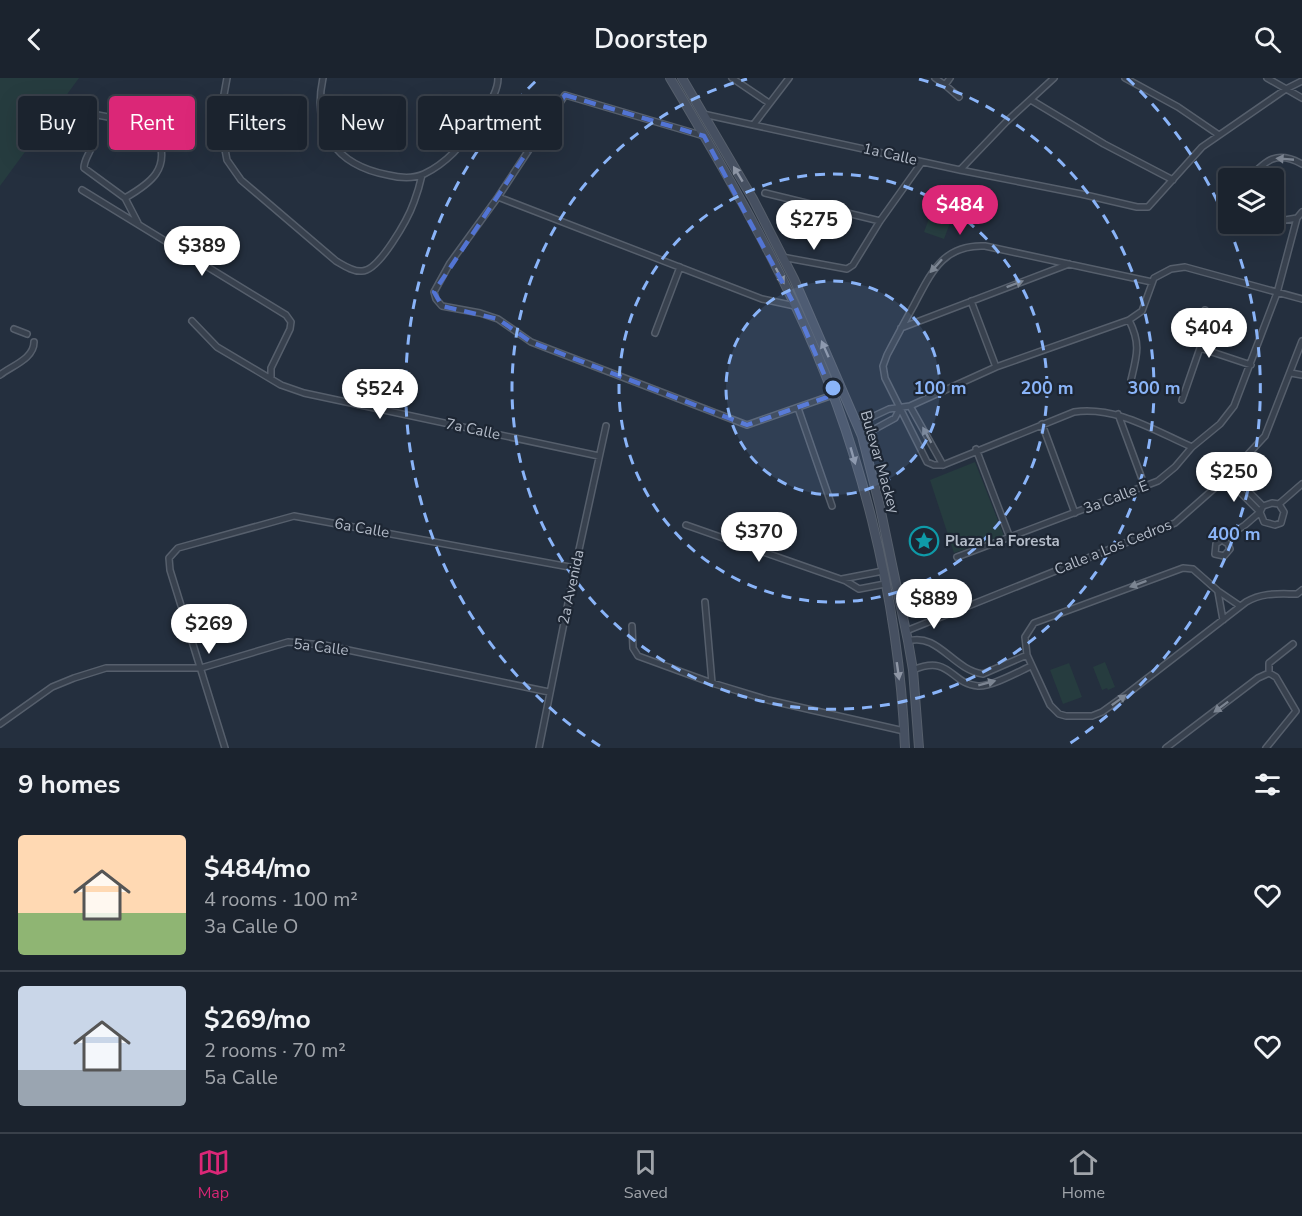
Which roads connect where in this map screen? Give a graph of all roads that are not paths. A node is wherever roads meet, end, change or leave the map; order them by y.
1 (227, 78) edge
2 (323, 78) edge
3 (498, 78) edge
4 (670, 78) edge
5 (682, 78) edge
6 (732, 78) edge
7 (789, 78) edge
8 (935, 78) edge
9 (950, 78) edge
10 (1054, 78) edge
11 (1125, 78) edge
12 (1267, 78) edge
13 (1302, 81) edge
14 (945, 85) junction
15 (1286, 89) junction
16 (959, 97) dead end
17 (1302, 98) edge
18 (1031, 100) junction
19 (769, 103) junction
20 (702, 114) junction
21 (754, 124) junction
22 (1219, 135) junction
23 (705, 136) junction
24 (922, 162) junction
25 (1302, 164) edge
26 (1259, 168) edge
27 (960, 170) junction
28 (422, 175) junction
29 (1173, 180) junction
30 (82, 190) dead end
31 (765, 193) dead end
32 (498, 197) junction
33 (125, 198) junction
34 (1302, 212) edge
35 (1297, 218) junction
36 (880, 220) junction
37 (1284, 221) edge
38 (139, 225) junction
39 (783, 257) junction
40 (1070, 263) junction
41 (680, 267) junction
42 (1152, 282) junction
43 (1277, 293) junction
44 (1302, 299) edge
45 (971, 301) junction
46 (795, 306) junction
47 (1205, 310) dead end
48 (1129, 320) junction
49 (192, 321) dead end
50 (14, 328) dead end
51 (901, 328) junction
52 (656, 333) dead end
53 (27, 334) dead end
54 (1302, 341) edge
55 (34, 342) dead end
56 (1200, 348) junction
57 (1251, 365) junction
58 (996, 367) junction
59 (1291, 373) junction
60 (0, 375) edge
61 (1302, 375) edge
62 (271, 378) junction
63 (1131, 380) dead end
64 (833, 395) junction
65 (1182, 400) dead end
66 (910, 406) junction
67 (798, 408) junction
68 (900, 408) junction
69 (1118, 414) junction
70 (857, 424) junction
71 (1042, 424) junction
72 (606, 426) dead end
73 (861, 436) junction
74 (1192, 447) junction
75 (976, 449) junction
76 (598, 456) junction
77 (943, 465) junction
78 (1228, 476) junction
79 (1302, 484) edge
80 (1145, 487) junction
81 (1279, 504) junction
82 (832, 506) dead end
83 (1261, 509) junction
84 (1075, 513) junction
85 (686, 525) dead end
86 (1010, 538) junction
87 (1222, 540) dead end
88 (957, 557) dead end
89 (575, 567) junction
90 (883, 572) junction
91 (840, 579) junction
92 (885, 584) junction
93 (896, 585) junction
94 (1218, 591) junction
95 (1300, 592) edge
96 (1302, 600) edge
97 (705, 602) dead end
98 (1240, 606) junction
99 (1223, 620) junction
100 (632, 626) dead end
101 (906, 631) junction
102 (908, 641) junction
103 (1293, 644) dead end
104 (1027, 654) junction
105 (1031, 666) junction
106 (201, 668) junction
107 (913, 670) junction
108 (1269, 674) junction
109 (712, 683) junction
110 (549, 692) junction
111 (0, 724) edge
112 (904, 731) junction
113 (225, 748) edge
114 (539, 748) edge
115 (905, 748) edge
116 (919, 748) edge
117 (1166, 748) edge
118 (1266, 748) edge

1 - 28 street
2 - 28 street
3 - 28 street
4 - 23 main road, Bulevar Mackey
5 - 20 main road, Bulevar Mackey
6 - 19 street
7 - 19 street
8 - 14 street
9 - 14 street
10 - 18 street
11 - 22 street
12 - 15 street
13 - 15 street
14 - 16 street
15 - 17 street
15 - 22 street
18 - 27 street
18 - 29 street
19 - 21 street
20 - 21 street, 1a Calle
39 -> 20 main road, Bulevar Mackey
21 - 24 street, 1a Calle
22 - 29 street
23 - 32 street
23 -> 46 main road, Bulevar Mackey
24 - 27 street, 1a Calle
24 - 36 street
25 -> 26 street
27 - 29 street, 1a Calle
30 - 38 street
31 - 36 street
32 - 41 street
32 - 67 street
33 - 33 street
33 - 38 street
34 - 35 street
35 - 37 street
35 - 43 street, 3a Calle E
36 - 39 street
38 - 62 street
70 -> 39 main road, Bulevar Mackey
40 - 42 street
45 -> 40 street
40 -> 51 street
41 - 46 street
41 - 52 street
42 - 43 street
42 - 48 street
43 - 44 street
43 - 57 street, 3a Calle E
45 - 51 street
45 - 58 street
46 - 64 main road, Bulevar Mackey
47 - 56 street
48 - 58 street
48 - 63 street
49 - 62 street, 7a Calle
50 - 53 street
51 - 68 street
54 - 59 street, Calle a Los Cedros
55 - 60 street
56 - 57 street
56 - 65 street
57 - 74 street, 3a Calle E
58 - 66 street
59 - 61 street
59 - 78 street, Calle a Los Cedros
62 - 76 street, 7a Calle
64 - 67 street
64 -> 90 main road, Bulevar Mackey
66 - 68 street
77 -> 66 street
67 - 82 street
68 - 70 street
68 - 73 street
68 - 77 street
69 - 71 street
69 - 74 street
69 - 80 street
70 - 73 main road, Bulevar Mackey
71 - 75 street
71 - 84 street
72 - 76 street, 2a Avenida
73 - 93 main road, Bulevar Mackey
74 - 80 street, 3a Calle E
75 - 77 street
75 - 86 street
76 - 89 street, 2a Avenida
78 - 83 street
78 - 101 street, Calle a Los Cedros
79 - 81 street
80 - 84 street, 3a Calle E
81 - 83 street
81 - 83 street
83 - 87 street
84 - 86 street, 3a Calle E
85 - 91 street
86 - 88 street, 3a Calle E
89 - 106 street, 6a Calle
89 - 110 street, 2a Avenida
90 - 91 street
90 - 92 main road, Bulevar Mackey
90 - 93 main road
91 - 92 street
92 -> 112 main road, Bulevar Mackey
93 - 101 main road, Bulevar Mackey
94 - 98 street
94 - 99 street
94 -> 104 street
95 - 96 street
95 - 98 street
97 - 109 street
98 - 99 street
105 -> 99 street
100 - 109 street
101 - 102 main road, Bulevar Mackey
102 - 104 street
102 - 107 main road, Bulevar Mackey
103 - 108 street
104 - 105 street
107 -> 105 street
106 - 110 street, 5a Calle
106 - 111 street, 5a Calle
106 - 113 street
107 - 116 main road, Bulevar Mackey
108 -> 117 street
108 - 118 street
109 - 112 street
110 - 114 street, 2a Avenida
112 - 115 main road, Bulevar Mackey

